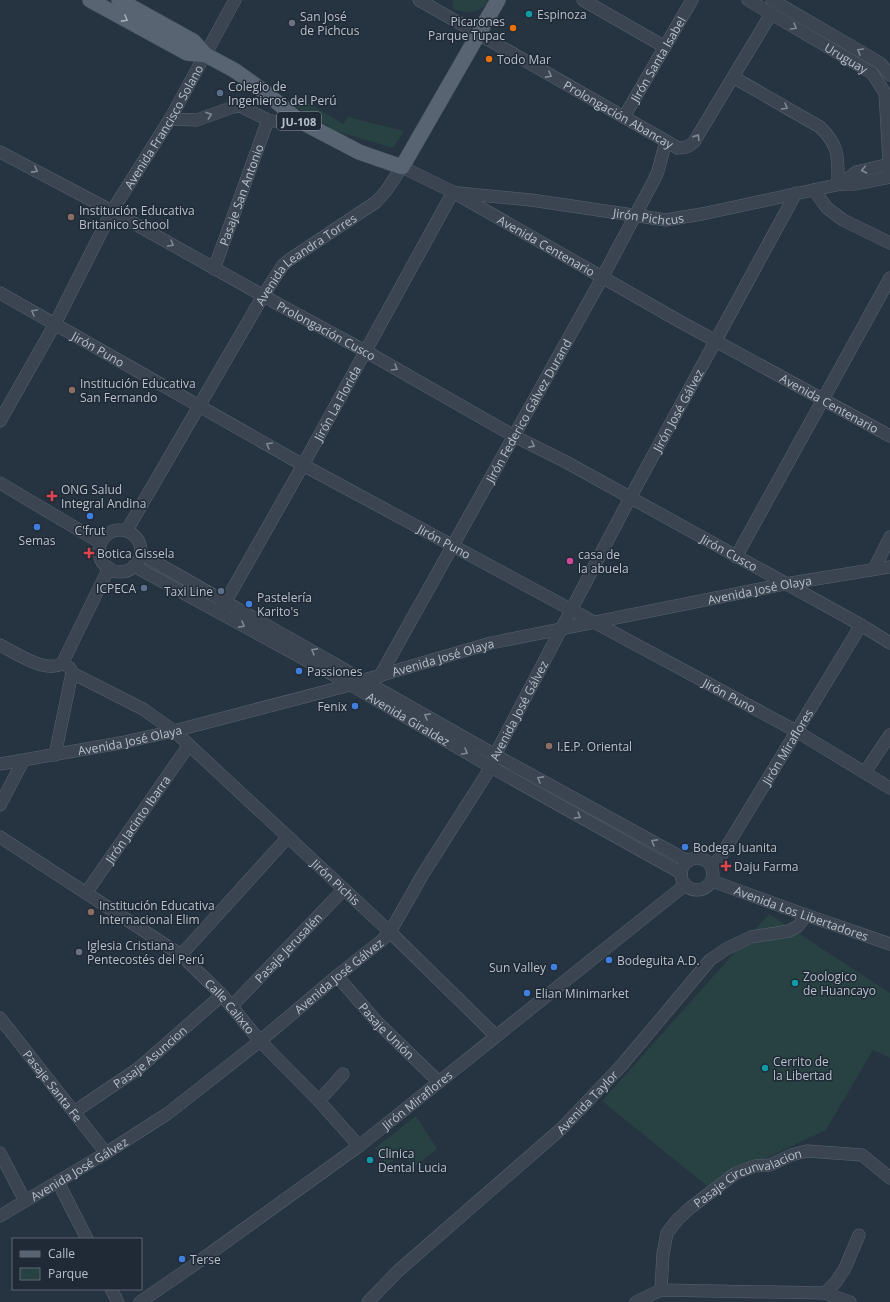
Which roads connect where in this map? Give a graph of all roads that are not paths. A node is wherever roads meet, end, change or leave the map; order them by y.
1 (90, 0) edge
2 (119, 0) edge
3 (235, 0) edge
4 (418, 0) edge
5 (498, 0) edge
6 (583, 0) edge
7 (692, 0) edge
8 (748, 0) edge
9 (772, 0) edge
10 (771, 14) junction
11 (478, 35) junction
12 (665, 47) junction
13 (206, 55) junction
14 (890, 75) edge
15 (733, 77) junction
16 (624, 117) junction
17 (170, 119) junction
18 (268, 120) junction
19 (298, 120) junction
20 (666, 141) junction
21 (0, 152) edge
22 (402, 167) junction
23 (890, 171) edge
24 (840, 184) junction
25 (814, 190) junction
26 (452, 192) junction
27 (796, 194) junction
28 (112, 211) junction
29 (634, 214) junction
30 (890, 243) edge
31 (214, 269) junction
32 (602, 278) junction
33 (890, 278) edge
34 (0, 292) edge
35 (263, 296) junction
36 (55, 324) junction
37 (716, 341) junction
38 (365, 351) junction
39 (823, 399) junction
40 (199, 406) junction
41 (0, 421) edge
42 (514, 436) junction
43 (890, 436) edge
44 (303, 465) junction
45 (0, 483) edge
46 (630, 498) junction
47 (127, 530) junction
48 (890, 537) edge
49 (97, 540) junction
50 (452, 545) junction
51 (141, 554) junction
52 (736, 556) junction
53 (134, 566) junction
54 (890, 567) edge
55 (109, 568) junction
56 (874, 569) junction
57 (785, 584) junction
58 (225, 602) junction
59 (571, 610) junction
60 (220, 613) junction
61 (594, 622) junction
62 (861, 625) junction
63 (562, 629) junction
64 (890, 643) edge
65 (2, 648) edge
66 (62, 664) junction
67 (72, 673) junction
68 (380, 676) junction
69 (364, 680) junction
70 (350, 685) junction
71 (174, 731) junction
72 (796, 731) junction
73 (890, 735) edge
74 (189, 745) junction
75 (495, 754) junction
76 (55, 755) junction
77 (23, 760) junction
78 (0, 764) edge
79 (490, 766) junction
80 (866, 772) junction
81 (890, 788) edge
82 (0, 806) edge
83 (288, 837) junction
84 (0, 838) edge
85 (688, 861) junction
86 (712, 867) junction
87 (681, 873) junction
88 (712, 881) junction
89 (685, 885) junction
90 (344, 889) junction
91 (86, 893) junction
92 (806, 916) junction
93 (390, 932) junction
94 (890, 944) edge
95 (181, 955) junction
96 (337, 976) junction
97 (222, 995) junction
98 (232, 1006) junction
99 (0, 1018) edge
100 (496, 1036) junction
101 (260, 1041) junction
102 (343, 1074) dead end
103 (439, 1082) junction
104 (319, 1101) junction
105 (74, 1112) junction
106 (359, 1146) junction
107 (0, 1153) edge
108 (106, 1153) junction
109 (890, 1178) edge
110 (58, 1182) junction
111 (25, 1202) junction
112 (0, 1216) edge
113 (859, 1235) dead end
114 (86, 1238) edge
115 (112, 1290) edge
116 (661, 1290) junction
117 (825, 1293) junction
118 (118, 1302) edge
119 (140, 1302) edge
120 (368, 1302) edge
121 (636, 1302) edge
122 (850, 1302) edge

1 -> 13 main road, Avenida Centenario / JU-108
2 - 13 main road, Avenida Centenario / JU-108
3 - 13 street, Avenida Francisco Solano
4 - 11 street, Prolongación Abancay
5 - 11 main road, Avenida Leandra Torres
6 - 12 street
7 - 12 street, Jirón Santa Isabel
8 - 10 street, Uruguay
14 -> 9 street, Uruguay
10 - 15 street, Prolongación Abancay
10 -> 23 street, Uruguay
11 -> 16 street, Prolongación Abancay
11 - 22 main road, Avenida Leandra Torres
12 - 16 street, Jirón Santa Isabel
13 - 17 street, Avenida Francisco Solano
13 - 19 main road, Avenida Centenario / JU-108
20 -> 15 street, Prolongación Abancay
15 -> 24 street
16 - 20 street, Prolongación Abancay
17 -> 18 street
17 - 28 street, Avenida Francisco Solano
18 - 19 street
18 - 31 street, Pasaje San Antonio
19 - 22 main road, Avenida Centenario / JU-108
20 - 29 street, Jirón Federico Gálvez Durand
21 -> 28 street, Prolongación Cusco
22 - 26 street, Avenida Centenario
22 - 35 street, Avenida Leandra Torres
23 - 24 street, Jirón Pichcus
24 - 25 street, Jirón Pichcus
25 - 27 street, Jirón Pichcus
25 - 30 street
26 - 29 street, Jirón Pichcus
26 - 32 street, Avenida Centenario
26 - 38 street, Jirón La Florida
27 - 29 street, Jirón Pichcus
27 - 37 street, Jirón José Gálvez
28 -> 31 street, Prolongación Cusco
28 - 36 street, Avenida Francisco Solano
29 - 32 street, Jirón Federico Gálvez Durand
31 - 35 street, Prolongación Cusco
32 - 37 street, Avenida Centenario
32 - 42 street, Jirón Federico Gálvez Durand
33 - 39 street
36 -> 34 street, Jirón Puno
35 - 38 street, Prolongación Cusco
35 - 40 street, Avenida Leandra Torres
36 - 40 street, Jirón Puno
36 - 41 street, Avenida Francisco Solano
37 - 39 street, Avenida Centenario
37 - 46 street, Jirón José Gálvez
38 -> 42 street, Prolongación Cusco
38 - 44 street, Jirón La Florida
39 - 43 street, Avenida Centenario
39 - 52 street
44 -> 40 street, Jirón Puno
40 - 47 street, Avenida Leandra Torres
42 -> 46 street, Prolongación Cusco
42 - 50 street, Jirón Federico Gálvez Durand
44 - 50 street, Jirón Puno
44 - 58 street, Jirón La Florida
45 - 49 street
46 - 52 street, Jirón Cusco
46 - 59 street, Jirón José Gálvez
47 - 49 street
47 - 51 street
48 - 56 street
49 - 55 street
50 - 59 street, Jirón Puno
50 - 68 street, Jirón Federico Gálvez Durand
51 - 53 street
51 - 58 street, Avenida Giraldez
52 - 57 street, Jirón Cusco
53 - 55 street
53 - 60 street, Avenida Giraldez
54 - 56 street, Avenida José Olaya
55 - 66 street
56 - 57 street, Avenida José Olaya
57 - 61 street, Avenida José Olaya
57 - 62 street, Jirón Cusco
58 - 60 street, Jirón La Florida
69 -> 58 street, Avenida Giraldez
59 - 61 street, Jirón Puno
59 - 63 street, Jirón José Gálvez
60 -> 70 street, Avenida Giraldez
61 - 63 street, Avenida José Olaya
61 - 72 street, Jirón Puno
62 - 64 street, Jirón Cusco
62 - 72 street, Jirón Miraflores
63 - 68 street, Avenida José Olaya
63 - 75 street, Avenida José Gálvez
65 - 66 street
66 - 67 street, Jirón Pichis
67 - 71 street, Jirón Pichis
67 - 76 street
68 - 69 street, Avenida José Olaya
69 - 70 street, Avenida José Olaya
75 -> 69 street, Avenida Giraldez
70 - 71 street, Avenida José Olaya
70 -> 79 street, Avenida Giraldez
71 - 74 street, Jirón Pichis
71 - 76 street, Avenida José Olaya
72 - 80 street, Jirón Puno
72 - 86 street, Jirón Miraflores
73 - 80 street
74 - 83 street, Jirón Pichis
74 - 91 street, Jirón Jacinto Ibarra
75 - 79 street, Avenida José Gálvez
85 -> 75 street, Avenida Giraldez
76 - 77 street, Avenida José Olaya
77 - 78 street, Avenida José Olaya
77 - 82 street
79 -> 87 street, Avenida Giraldez
79 - 93 street, Avenida José Gálvez
80 - 81 street, Jirón Puno
83 - 90 street, Jirón Pichis
83 - 95 street
84 - 91 street, Calle Calixto
85 - 86 street
85 - 87 street
86 - 88 street
87 - 89 street
88 - 89 street
88 - 92 street, Avenida Los Libertadores
89 - 100 street, Jirón Miraflores
90 - 93 street, Jirón Pichis
90 - 98 street, Pasaje Jerusalén
91 - 95 street, Calle Calixto
92 - 94 street, Avenida Los Libertadores
92 - 120 street, Avenida Taylor
93 - 96 street, Avenida José Gálvez
93 - 100 street, Jirón Pichis
95 - 97 street, Calle Calixto
96 - 101 street, Avenida José Gálvez
96 - 103 street, Pasaje Unión
97 - 98 street, Calle Calixto
97 - 105 street, Pasaje Asuncion
98 - 101 street, Calle Calixto
99 - 105 street, Pasaje Santa Fe
100 - 103 street, Jirón Miraflores
101 - 104 street, Calle Calixto
101 - 108 street, Avenida José Gálvez
102 - 104 street
103 - 106 street, Jirón Miraflores
104 - 106 street, Calle Calixto
105 - 108 street, Pasaje Santa Fe
106 - 119 street, Jirón Miraflores
107 - 111 street
108 - 110 street, Avenida José Gálvez
109 - 116 street, Pasaje Circunvalacion
110 - 111 street, Avenida José Gálvez
110 - 114 street
111 - 112 street, Avenida José Gálvez
113 - 117 street
115 - 118 street
116 - 117 street
116 - 121 street
117 - 122 street

